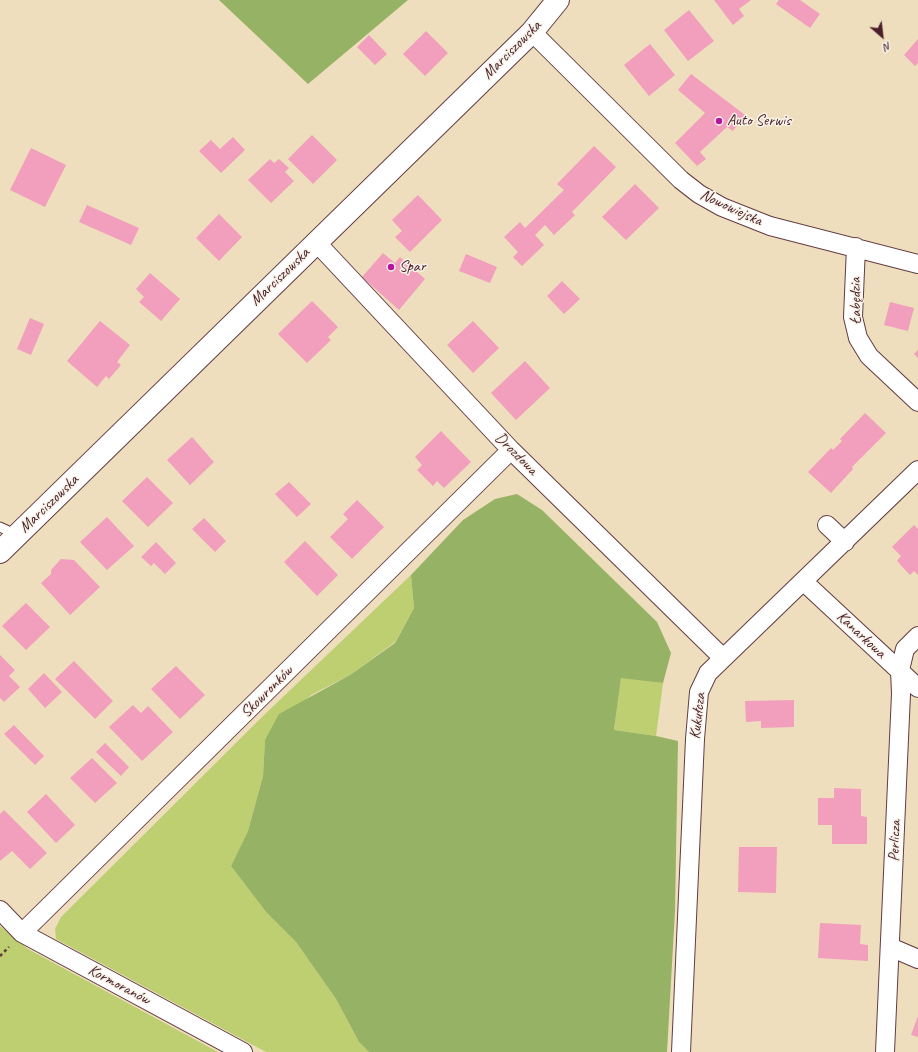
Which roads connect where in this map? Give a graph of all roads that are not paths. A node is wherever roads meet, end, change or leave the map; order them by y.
1 (558, 0) edge
2 (532, 32) junction
3 (316, 242) junction
4 (856, 247) junction
5 (918, 264) edge
6 (918, 402) edge
7 (511, 450) junction
8 (918, 470) edge
9 (828, 525) dead end
10 (8, 531) edge
11 (845, 542) junction
12 (0, 552) edge
13 (804, 582) junction
14 (918, 636) edge
15 (724, 658) junction
16 (900, 670) junction
17 (918, 688) edge
18 (0, 910) edge
19 (22, 933) junction
20 (890, 947) junction
21 (918, 959) edge
22 (243, 1052) edge
23 (681, 1052) edge
24 (885, 1052) edge

1 - 2 street, Marciszowska
2 - 3 street, Marciszowska
2 - 4 street, Nowowiejska
3 - 7 street, Drozdowa
3 - 10 street, Marciszowska
4 - 5 street, Nowowiejska
4 - 6 street, Łabędzia
7 - 15 street, Drozdowa
7 - 19 street, Skowronków
8 - 11 street, Kukułcza
9 - 11 street
10 - 12 street, Marciszowska
11 - 13 street, Kukułcza
13 - 15 street, Kukułcza
13 - 16 street, Kanarkowa
14 - 16 street, Perlicza
15 - 23 street, Kukułcza
16 - 17 street, Kanarkowa
16 - 20 street, Perlicza
18 - 19 street, Kormoranów
19 - 22 street, Kormoranów
20 - 21 street
20 - 24 street, Perlicza

